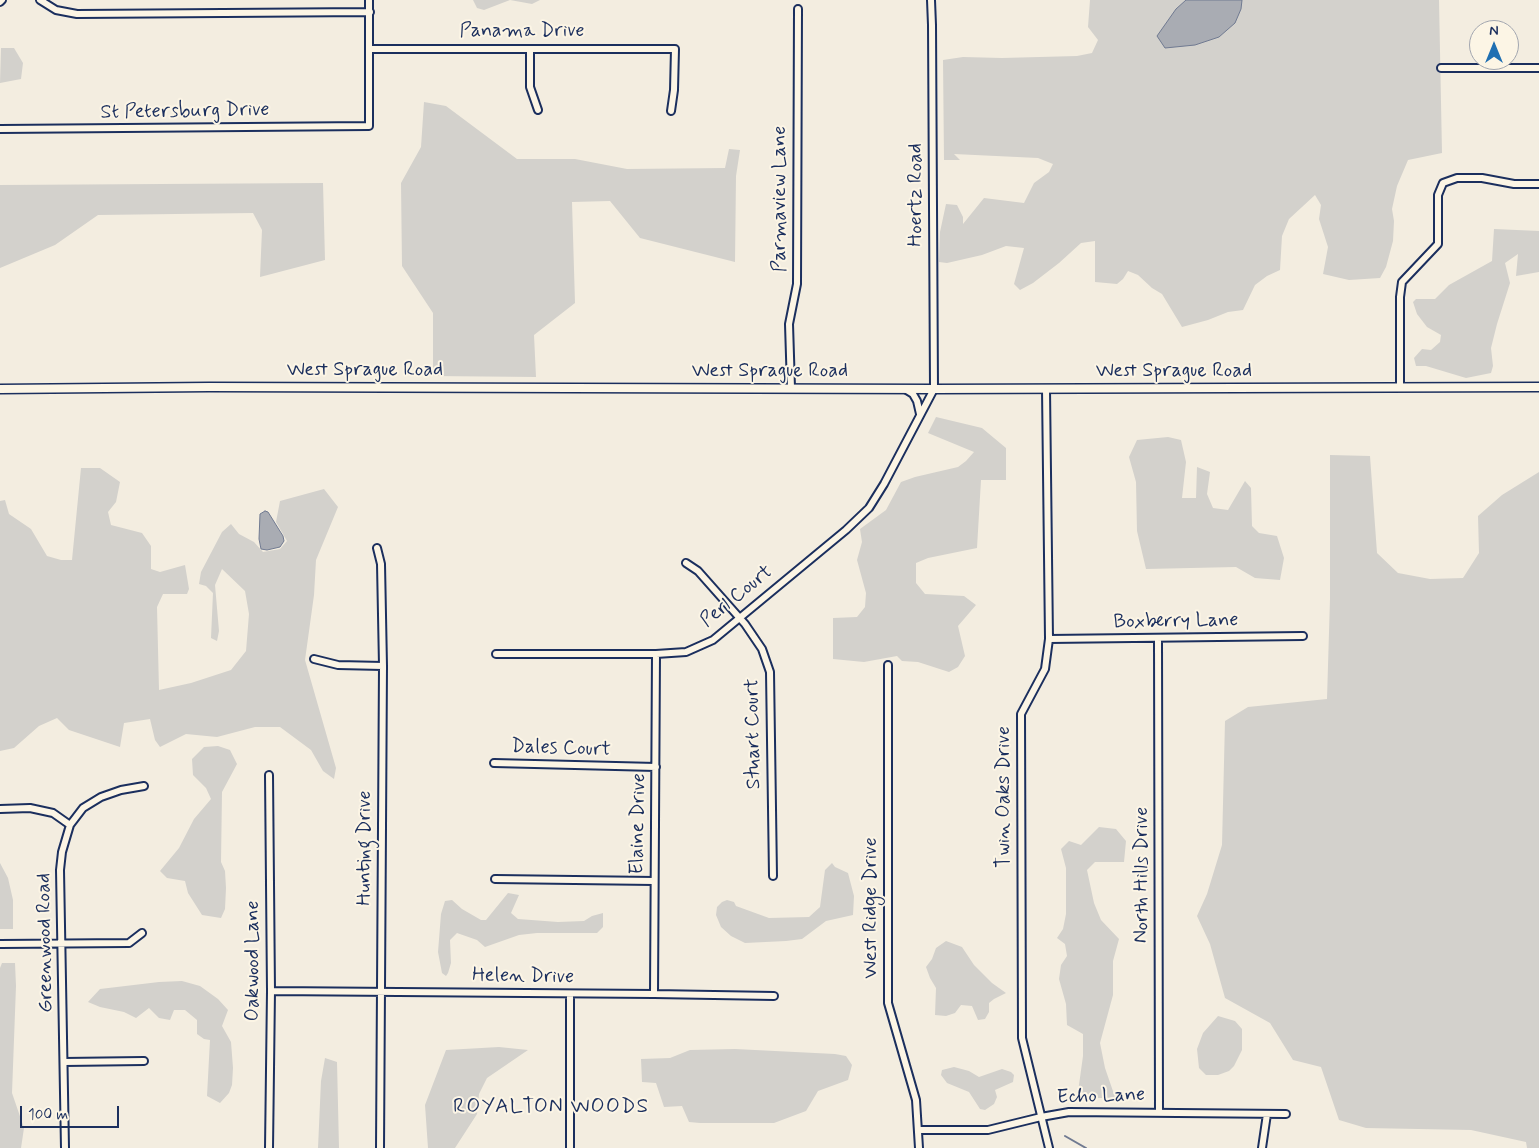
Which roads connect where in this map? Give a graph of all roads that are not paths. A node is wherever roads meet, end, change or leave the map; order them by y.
1 (40, 0) edge
2 (369, 0) edge
3 (931, 0) edge
4 (798, 9) dead end
5 (370, 12) junction
6 (370, 48) junction
7 (530, 48) junction
8 (1441, 68) dead end
9 (1539, 68) edge
10 (538, 110) dead end
11 (671, 111) dead end
12 (0, 129) edge
13 (1539, 184) edge
14 (1400, 387) junction
15 (1539, 387) edge
16 (792, 388) junction
17 (0, 389) edge
18 (905, 389) junction
19 (934, 389) junction
20 (1046, 389) junction
21 (920, 416) junction
22 (377, 548) dead end
23 (686, 563) dead end
24 (739, 617) junction
25 (1303, 636) dead end
26 (1158, 639) junction
27 (1049, 640) junction
28 (496, 654) dead end
29 (656, 654) junction
30 (314, 659) dead end
31 (888, 665) dead end
32 (383, 666) junction
33 (494, 763) dead end
34 (656, 768) junction
35 (269, 775) dead end
36 (144, 786) dead end
37 (0, 808) edge
38 (70, 825) junction
39 (773, 876) dead end
40 (495, 878) dead end
41 (654, 881) junction
42 (142, 933) dead end
43 (0, 944) edge
44 (61, 944) junction
45 (271, 991) junction
46 (382, 992) junction
47 (570, 994) junction
48 (654, 994) junction
49 (774, 996) dead end
50 (144, 1061) dead end
51 (64, 1062) junction
52 (1159, 1112) junction
53 (1267, 1114) junction
54 (1286, 1114) dead end
55 (1041, 1117) junction
56 (919, 1130) junction
57 (65, 1148) edge
58 (269, 1148) edge
59 (380, 1148) edge
60 (570, 1148) edge
61 (919, 1148) edge
62 (1049, 1148) edge
63 (1262, 1148) edge

1 - 5 street
2 - 5 street
3 - 19 street, Hoertz Road
4 - 16 street, Parmaview Lane
5 - 6 street
6 - 7 street, Panama Drive
6 - 12 street, St Petersburg Drive
7 - 10 street
7 - 11 street, Panama Drive
8 - 9 street
13 - 14 street
14 - 15 street, West Sprague Road
14 - 20 street, West Sprague Road
16 - 17 street, West Sprague Road
16 - 18 street, West Sprague Road
18 - 19 street, West Sprague Road
18 - 21 street
19 - 20 street, West Sprague Road
19 - 21 street, Perl Court
20 - 27 street, Twin Oaks Drive
21 - 24 street, Perl Court
22 - 32 street, Hunting Drive
23 - 24 street, Stuart Court
24 - 29 street, Perl Court
24 - 39 street, Stuart Court
25 - 26 street, Boxberry Lane
26 - 27 street, Boxberry Lane
26 - 52 street, North Hills Drive
27 - 55 street, Twin Oaks Drive
28 - 29 street, Perl Court
29 - 34 street, Elaine Drive
30 - 32 street
31 - 56 street, West Ridge Drive
32 - 46 street, Hunting Drive
33 - 34 street, Dales Court
34 - 41 street, Elaine Drive
35 - 45 street, Oakwood Lane
36 - 38 street, Greenwood Road
37 - 38 street
38 - 44 street, Greenwood Road
40 - 41 street
41 - 48 street, Elaine Drive
42 - 44 street
43 - 44 street
44 - 51 street, Greenwood Road
45 - 46 street, Helen Drive
45 - 58 street, Oakwood Lane
46 - 47 street, Helen Drive
46 - 59 street, Hunting Drive
47 - 48 street, Helen Drive
47 - 60 street
48 - 49 street, Helen Drive
50 - 51 street
51 - 57 street, Greenwood Road
52 - 53 street, Echo Lane
52 - 55 street, Echo Lane
53 - 54 street, Echo Lane
53 - 63 street
55 - 56 street, Echo Lane
55 - 62 street, Twin Oaks Drive
56 - 61 street, West Ridge Drive

